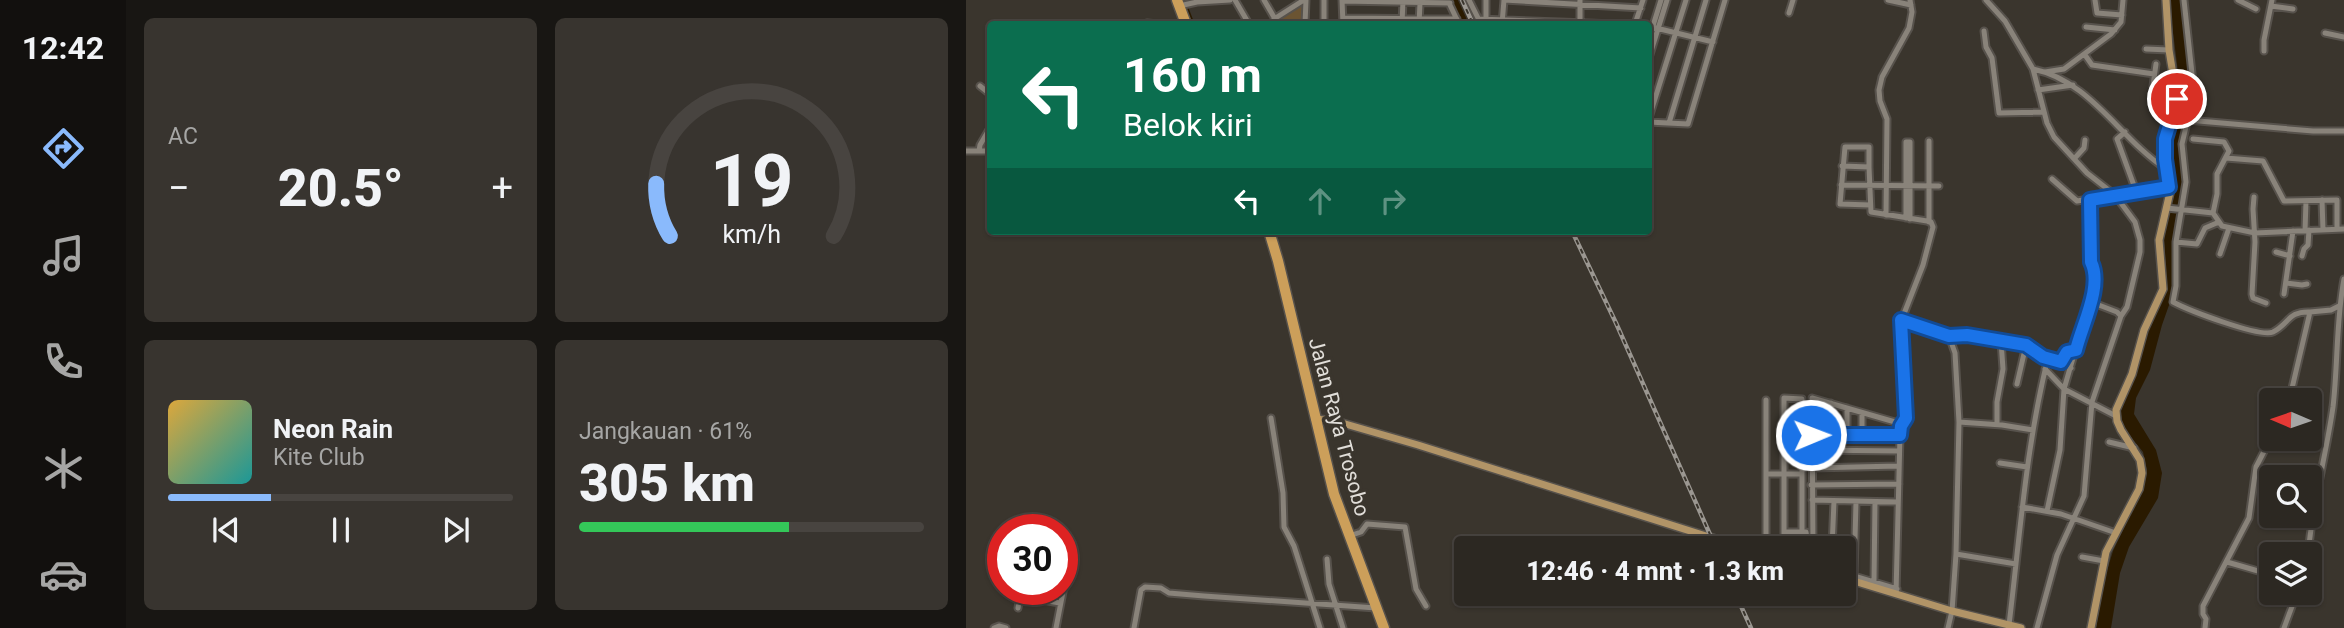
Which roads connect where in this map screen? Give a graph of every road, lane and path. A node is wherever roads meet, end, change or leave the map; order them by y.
1 (1232, 0) edge
2 (1264, 0) edge
3 (1305, 0) edge
4 (1324, 0) edge
5 (1469, 0) edge
6 (1476, 0) edge
7 (1486, 0) edge
8 (1504, 0) edge
9 (1643, 0) edge
10 (1661, 0) edge
11 (1667, 0) edge
12 (1686, 0) edge
13 (1706, 0) edge
14 (1726, 0) edge
15 (1793, 0) edge
16 (1890, 0) edge
17 (1986, 0) edge
18 (2095, 0) edge
19 (2123, 0) edge
20 (2166, 0) edge
21 (2183, 0) edge
22 (2238, 0) edge
23 (1342, 1) edge
24 (1403, 1) edge
25 (1520, 1) edge
26 (1540, 1) edge
27 (1449, 2) edge
28 (1559, 2) edge
29 (1580, 2) edge
30 (1599, 2) edge
31 (2247, 2) edge
32 (1179, 3) edge
33 (1293, 3) edge
34 (1420, 3) junction
35 (1619, 3) edge
36 (1911, 3) edge
37 (2271, 3) edge
38 (1641, 8) junction
39 (1474, 9) junction
40 (2256, 9) dead end
41 (2293, 9) dead end
42 (1789, 13) dead end
43 (2122, 15) junction
44 (1180, 21) edge
45 (1247, 21) edge
46 (1275, 21) edge
47 (1277, 21) edge
48 (1306, 21) edge
49 (1324, 21) edge
50 (1343, 21) edge
51 (1402, 21) edge
52 (1419, 21) edge
53 (1458, 21) edge
54 (1482, 21) edge
55 (1502, 21) edge
56 (1580, 21) edge
57 (1636, 21) edge
58 (1653, 26) edge
59 (2086, 27) dead end
60 (2115, 30) junction
61 (1984, 31) dead end
62 (1677, 32) junction
63 (2325, 33) dead end
64 (1695, 37) junction
65 (2344, 37) edge
66 (1713, 42) junction
67 (2146, 50) dead end
68 (2169, 50) junction
69 (2264, 51) dead end
70 (2085, 55) junction
71 (2156, 64) dead end
72 (2065, 68) junction
73 (2033, 69) junction
74 (2045, 72) junction
75 (2154, 74) junction
76 (2067, 80) junction
77 (2073, 85) junction
78 (980, 86) dead end
79 (2176, 87) junction
80 (2038, 90) junction
81 (987, 92) edge
82 (1652, 110) edge
83 (2044, 112) junction
84 (2187, 120) junction
85 (1652, 122) edge
86 (1669, 123) junction
87 (2344, 131) edge
88 (2125, 132) junction
89 (987, 133) edge
90 (2193, 139) dead end
91 (2085, 140) dead end
92 (1929, 141) dead end
93 (966, 151) edge
94 (978, 151) junction
95 (987, 151) edge
96 (2226, 158) junction
97 (2074, 159) junction
98 (1842, 166) junction
99 (1869, 167) junction
100 (2166, 169) junction
101 (2052, 179) dead end
102 (1841, 185) junction
103 (1869, 186) junction
104 (1887, 186) junction
105 (1907, 186) junction
106 (1928, 186) junction
107 (1939, 186) dead end
108 (2169, 187) junction
109 (2136, 191) junction
110 (2115, 195) junction
111 (2254, 197) dead end
112 (2090, 200) junction
113 (2322, 200) junction
114 (2306, 201) junction
115 (1870, 205) junction
116 (2167, 208) junction
117 (2182, 210) junction
118 (2213, 213) junction
119 (1886, 215) junction
120 (1908, 219) junction
121 (1929, 222) junction
122 (2219, 222) junction
123 (2229, 228) junction
124 (2341, 229) edge
125 (2323, 230) junction
126 (2292, 231) junction
127 (2307, 231) junction
128 (2255, 233) junction
129 (1272, 235) edge
130 (2176, 242) junction
131 (2276, 252) dead end
132 (2220, 254) dead end
133 (2290, 256) junction
134 (2302, 256) dead end
135 (2344, 279) edge
136 (2286, 284) junction
137 (2307, 284) dead end
138 (2284, 294) dead end
139 (2340, 300) edge
140 (2091, 302) junction
141 (2266, 303) dead end
142 (2310, 312) junction
143 (2121, 316) junction
144 (1901, 320) junction
145 (1949, 336) junction
146 (2001, 341) junction
147 (2026, 345) junction
148 (2076, 350) junction
149 (2048, 358) junction
150 (2061, 362) junction
151 (2071, 368) junction
152 (2045, 369) junction
153 (2017, 384) dead end
154 (2292, 388) edge
155 (2064, 389) junction
156 (1766, 400) dead end
157 (2092, 402) junction
158 (1831, 403) junction
159 (1847, 408) junction
160 (1862, 413) junction
161 (2116, 416) junction
162 (1271, 418) dead end
163 (1321, 419) junction
164 (1959, 422) junction
165 (1902, 424) junction
166 (1997, 424) junction
167 (2034, 430) junction
168 (1847, 434) junction
169 (1862, 434) junction
170 (1811, 435) junction
171 (1830, 435) junction
172 (1900, 435) junction
173 (2109, 442) dead end
174 (2134, 448) junction
175 (1811, 450) junction
176 (1899, 451) junction
177 (2264, 452) edge
178 (2000, 463) dead end
179 (1899, 466) junction
180 (2027, 467) junction
181 (1811, 468) junction
182 (1766, 474) junction
183 (1784, 474) junction
184 (1802, 474) junction
185 (1899, 484) junction
186 (1811, 485) junction
187 (1812, 500) junction
188 (1834, 502) junction
189 (1856, 502) junction
190 (1875, 502) junction
191 (1898, 502) junction
192 (2022, 507) junction
193 (2047, 511) junction
194 (2074, 518) junction
195 (1802, 532) junction
196 (2116, 533) junction
197 (1355, 534) junction
198 (1706, 536) edge
199 (1766, 536) edge
200 (1784, 536) edge
201 (1788, 536) edge
202 (1808, 536) edge
203 (1813, 536) edge
204 (1833, 536) edge
205 (1855, 536) edge
206 (2310, 542) edge
207 (1956, 554) junction
208 (2082, 557) dead end
209 (1327, 559) dead end
210 (2104, 561) junction
211 (2227, 562) junction
212 (2016, 565) junction
213 (2259, 571) edge
214 (1856, 577) edge
215 (1856, 581) edge
216 (1874, 582) junction
217 (1897, 592) junction
218 (1311, 602) junction
219 (1019, 605) edge
220 (1058, 605) edge
221 (1336, 605) junction
222 (2293, 605) edge
223 (1426, 606) dead end
224 (1018, 608) dead end
225 (1378, 610) junction
226 (1952, 611) junction
227 (2003, 625) edge
228 (994, 628) edge
229 (1006, 628) edge
230 (1054, 628) edge
231 (1134, 628) edge
232 (1320, 628) edge
233 (1343, 628) edge
234 (1386, 628) edge
235 (1948, 628) edge
236 (2021, 628) edge
237 (2037, 628) edge
238 (2091, 628) edge
239 (2205, 628) edge
240 (2284, 628) edge

1 - 32 street
1 - 45 street
2 - 46 street
3 - 33 street
3 - 48 street
4 - 49 street
5 - 39 street
6 - 39 street
7 - 54 street
8 - 25 street
8 - 55 street
9 - 38 street
10 - 58 street
11 - 58 street
12 - 62 street
13 - 64 street
14 - 66 street
15 - 42 street
16 - 36 street
17 - 73 street
18 - 43 street
19 - 43 street
20 - 68 main road
21 - 84 street
22 - 31 street
23 - 24 street
23 - 50 street
24 - 34 street
24 - 51 street
25 - 26 street
26 - 28 street
27 - 34 street
27 - 53 street
28 - 29 street
29 - 30 street
29 - 56 street
30 - 35 street
31 - 40 street
32 - 44 highway
33 - 47 street
34 - 52 street
35 - 38 street
36 - 104 street
37 - 41 street
37 - 69 street
38 - 57 street
39 - 54 street
43 - 60 street
58 - 62 street
59 - 60 street
60 - 70 street
61 - 83 street
62 - 64 street
62 - 82 street
63 - 65 street
64 - 66 street
64 - 86 street
66 - 86 street
67 - 68 street
68 - 79 main road
70 - 72 street
70 - 75 street
71 - 75 street
72 - 74 street
72 - 76 street
73 - 74 street
73 - 80 street
74 - 76 street
75 - 79 street
76 - 77 street
77 - 80 street
77 - 88 street
78 - 81 street
79 - 100 main road
80 - 83 street
83 - 97 street
84 - 87 street
84 - 117 street
85 - 86 street
88 - 100 street
88 - 109 street
89 - 94 street
90 - 96 street
91 - 97 street
92 - 106 street
93 - 94 street
94 - 95 street
96 - 114 street
96 - 118 street
97 - 110 street
98 - 99 street
98 - 99 street
98 - 102 street
99 - 103 street
100 - 108 main road
101 - 112 street
102 - 103 street
102 - 115 street
103 - 104 street
103 - 115 street
104 - 105 street
104 - 119 street
105 - 105 street
105 - 106 street
105 - 120 street
106 - 107 street
106 - 121 street
108 - 109 street
108 - 116 main road
109 - 110 street
110 - 112 street
110 - 143 street
111 - 128 street
112 - 140 street
113 - 114 street
113 - 124 street
113 - 125 street
114 - 127 street
115 - 119 street
116 - 117 street
116 - 161 main road
117 - 118 street
117 - 130 street
118 - 122 street
119 - 120 street
120 - 121 street
121 - 144 street
122 - 123 street
122 - 130 street
123 - 128 street
123 - 132 street
124 - 125 street
125 - 127 street
126 - 127 street
126 - 128 street
126 - 133 street
127 - 134 street
128 - 141 street
129 - 163 highway, Jalan Raya Trosobo
130 - 142 street
131 - 133 street
133 - 136 street
135 - 139 street
136 - 137 street
136 - 138 street
139 - 142 street
139 - 206 street
140 - 143 street
140 - 148 street
142 - 154 street
143 - 157 street
144 - 145 street
144 - 165 street
145 - 146 street
145 - 164 street
146 - 147 street
146 - 166 street
147 - 149 street
147 - 153 street
148 - 150 street
148 - 151 street
149 - 150 street
149 - 152 street
150 - 151 street
151 - 155 street
152 - 155 street
152 - 167 street
155 - 157 street
155 - 193 street
156 - 182 street
157 - 161 street
157 - 194 street
158 - 159 street
158 - 170 street
158 - 171 street
159 - 160 street
159 - 168 street
160 - 165 street
160 - 169 street
161 - 174 main road
162 - 218 street
163 - 197 highway, Jalan Raya Trosobo
163 - 198 main road
163 - 225 highway, Jalan Raya Trosobo
164 - 166 street
164 - 207 street
165 - 172 street
166 - 167 street
167 - 180 street
168 - 169 street
168 - 171 street
169 - 172 street
170 - 171 street
170 - 175 street
172 - 176 street
173 - 174 street
174 - 196 main road
175 - 176 street
175 - 181 street
176 - 179 street
177 - 211 street
178 - 180 street
179 - 181 street
179 - 185 street
180 - 192 street
181 - 186 street
182 - 183 street
182 - 199 street
183 - 184 street
183 - 184 street
183 - 200 street
184 - 195 street
185 - 186 street
185 - 191 street
186 - 187 street
187 - 188 street
187 - 203 street
188 - 189 street
188 - 204 street
189 - 190 street
189 - 205 street
190 - 191 street
190 - 216 street
191 - 217 street
192 - 193 street
192 - 212 street
193 - 194 street
194 - 196 street
194 - 237 street
195 - 201 street
195 - 202 street
196 - 210 main road
197 - 223 street
197 - 225 highway, Jalan Raya Trosobo
207 - 212 street
207 - 226 street
208 - 210 street
209 - 221 street
210 - 238 main road
211 - 213 street
211 - 239 street
212 - 227 street
214 - 216 street
215 - 217 main road
216 - 217 street
217 - 226 main road
218 - 221 street
218 - 231 street
218 - 232 street
219 - 224 street
220 - 230 street
221 - 225 street
221 - 233 street
222 - 240 street
225 - 234 highway, Jalan Raya Trosobo
226 - 227 main road
226 - 235 street
227 - 236 main road
228 - 229 street

